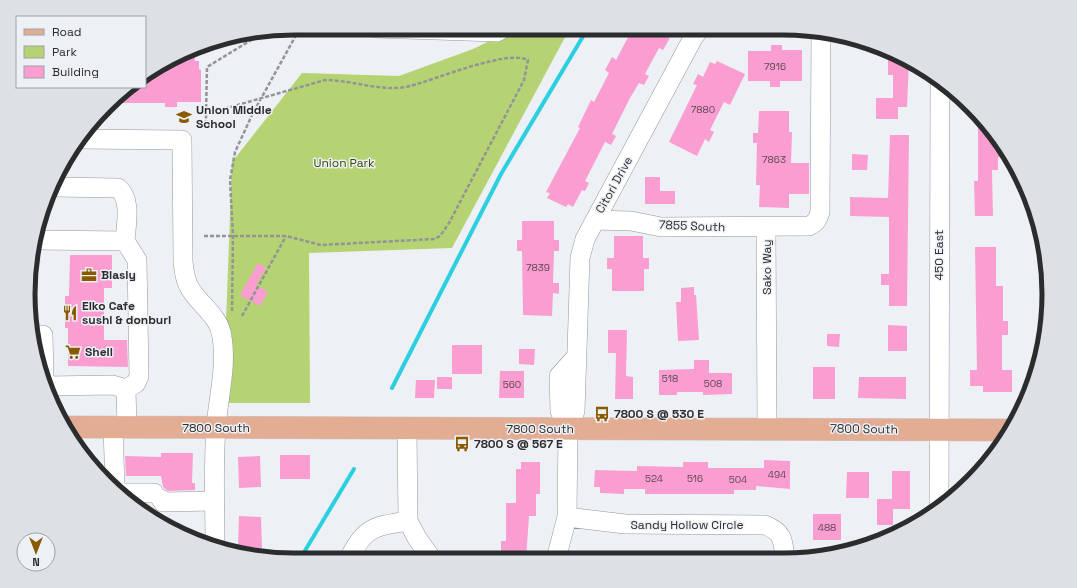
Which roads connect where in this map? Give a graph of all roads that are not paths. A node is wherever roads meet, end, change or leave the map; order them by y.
1 (695, 35) edge
2 (821, 38) edge
3 (940, 88) edge
4 (87, 139) edge
5 (58, 187) edge
6 (595, 220) junction
7 (766, 227) junction
8 (41, 240) edge
9 (125, 241) junction
10 (38, 335) edge
11 (44, 359) edge
12 (52, 386) edge
13 (126, 389) junction
14 (73, 428) edge
15 (120, 428) junction
16 (216, 428) junction
17 (407, 428) junction
18 (767, 428) junction
19 (568, 429) junction
20 (939, 430) junction
21 (1003, 430) edge
22 (115, 481) edge
23 (129, 494) edge
24 (939, 500) edge
25 (215, 501) junction
26 (567, 517) junction
27 (408, 521) junction
28 (215, 540) edge
29 (351, 553) edge
30 (428, 553) edge
31 (558, 553) edge
32 (784, 553) edge

1 - 6 street, Citori Drive
2 - 7 street, Sako Way
3 - 20 street, 450 East
4 - 16 street
5 - 9 street
6 - 7 street, 7855 South
6 - 19 street, Citori Drive
7 - 18 street, Sako Way
8 - 9 street
9 - 13 street
10 - 11 street
12 - 13 street
13 - 15 street
14 - 15 main road, 7800 South
15 - 16 main road, 7800 South
15 - 22 street
16 - 17 main road, 7800 South
16 - 25 street
17 - 19 main road, 7800 South
17 - 27 street
18 - 19 main road, 7800 South
18 - 20 main road, 7800 South
19 - 26 street, Citori Drive
20 - 21 main road, 7800 South
20 - 24 street, 450 East
23 - 25 street
25 - 28 street
26 - 31 street, Citori Drive
26 - 32 street, Sandy Hollow Circle
27 - 29 street
27 - 30 street

